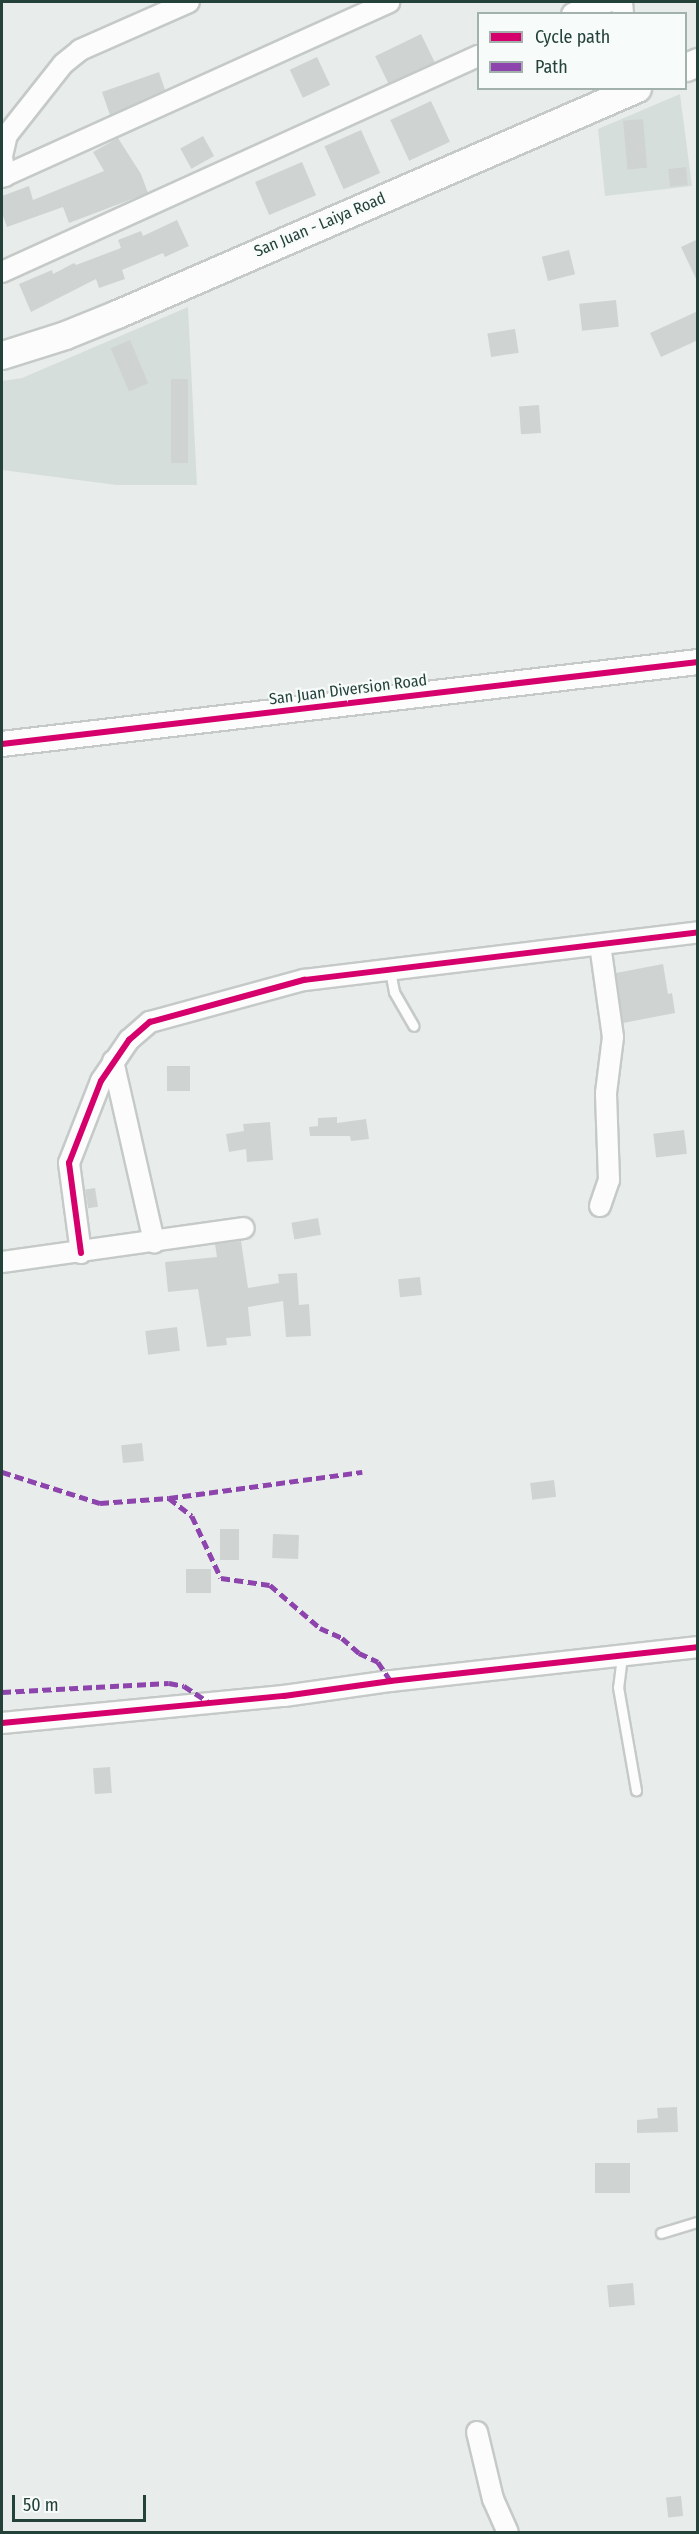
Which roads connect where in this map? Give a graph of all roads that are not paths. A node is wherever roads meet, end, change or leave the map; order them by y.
1 (389, 2) edge
2 (608, 2) edge
3 (183, 3) edge
4 (578, 12) edge
5 (477, 56) edge
6 (632, 90) edge
7 (3, 176) edge
8 (2, 272) edge
9 (2, 356) edge
10 (698, 662) edge
11 (2, 744) edge
12 (698, 932) edge
13 (600, 945) junction
14 (390, 971) junction
15 (414, 1026) dead end
16 (113, 1061) junction
17 (600, 1206) dead end
18 (244, 1228) dead end
19 (154, 1242) junction
20 (81, 1253) junction
21 (2, 1262) edge
22 (698, 1647) edge
23 (622, 1655) junction
24 (2, 1723) edge
25 (636, 1790) dead end
26 (698, 2222) edge
27 (661, 2233) dead end
28 (477, 2432) dead end
29 (508, 2532) edge

1 - 7 street
2 - 4 street
3 - 7 street
5 - 8 street
6 - 9 main road, San Juan - Laiya Road
10 - 11 street, San Juan Diversion Road
12 - 13 street
13 - 14 street
13 - 17 street
14 - 15 lane
14 - 16 street
16 - 19 street
16 - 20 street
18 - 19 street
19 - 20 street
20 - 21 street
22 - 23 street
23 - 24 street
23 - 25 lane
26 - 27 lane
28 - 29 street

